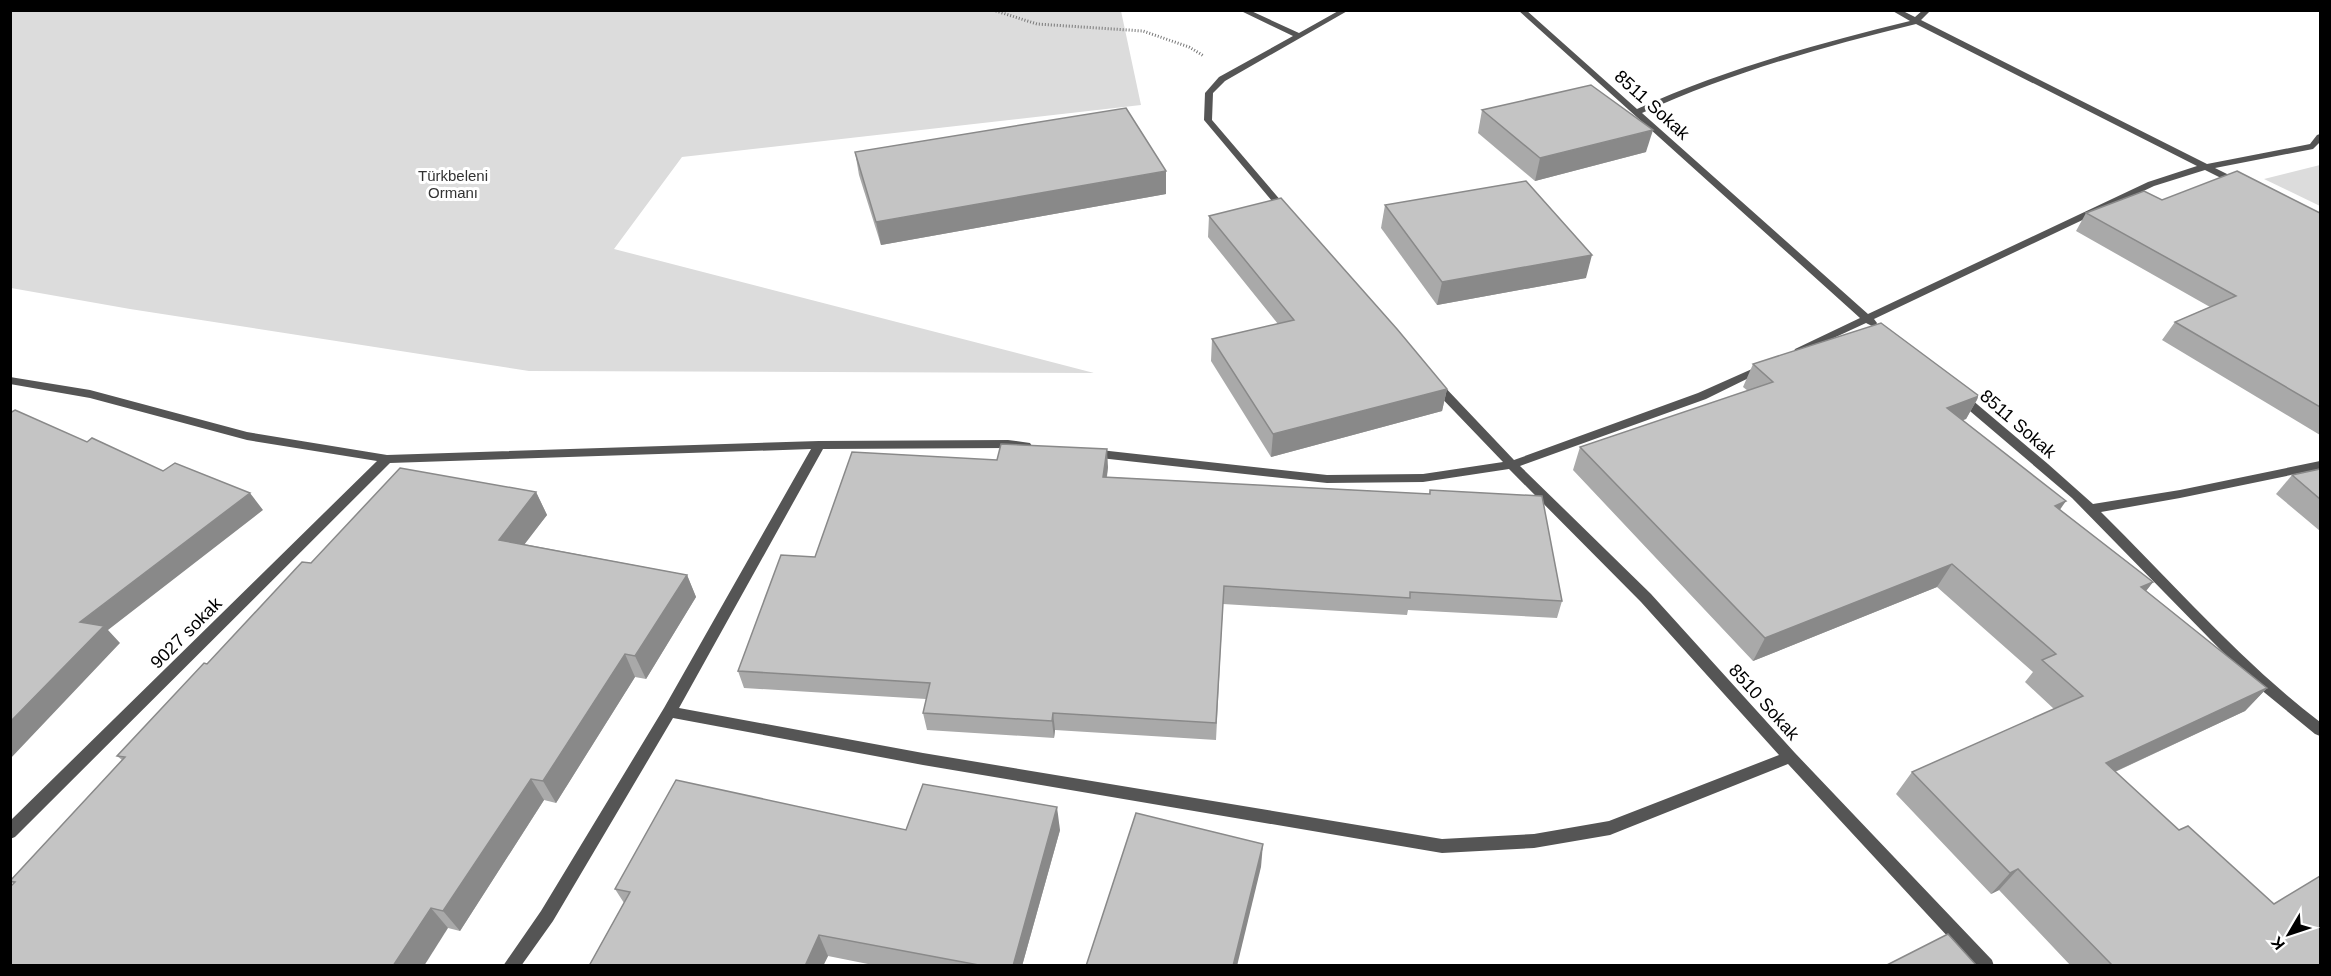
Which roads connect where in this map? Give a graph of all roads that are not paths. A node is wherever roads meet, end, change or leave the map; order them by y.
1 (1242, 10) edge
2 (1346, 10) edge
3 (1521, 10) edge
4 (1894, 10) edge
5 (1928, 10) edge
6 (1914, 22) junction
7 (1299, 36) junction
8 (1636, 113) junction
9 (2320, 137) edge
10 (2317, 146) edge
11 (2205, 168) junction
12 (2245, 187) edge
13 (1290, 217) edge
14 (1868, 320) junction
15 (1885, 334) edge
16 (1430, 379) edge
17 (10, 380) edge
18 (1953, 390) edge
19 (819, 445) junction
20 (1043, 448) edge
21 (1079, 452) edge
22 (387, 459) junction
23 (1512, 465) junction
24 (2320, 465) edge
25 (2091, 509) junction
26 (669, 712) junction
27 (2320, 730) edge
28 (1790, 758) junction
29 (11, 831) edge
30 (511, 966) edge
31 (1986, 966) edge

1 - 7 street
2 - 7 street
3 - 8 street, 8511 Sokak
4 - 6 street
5 - 6 street
6 - 8 street
6 - 11 street
7 - 13 street
8 - 14 street, 8511 Sokak
9 - 10 street
10 - 11 street
11 - 12 street
11 - 14 street
14 - 15 street, 8511 Sokak
14 - 23 street
16 - 23 street, 8510 Sokak
17 - 22 street
18 - 25 street, 8511 Sokak
19 - 20 street
19 - 22 street
19 - 26 street
21 - 23 street
22 - 29 street, 9027 sokak
23 - 28 street, 8510 Sokak
24 - 25 street
25 - 27 street, 8511 Sokak
26 - 28 street
26 - 30 street
28 - 31 street, 8510 Sokak

